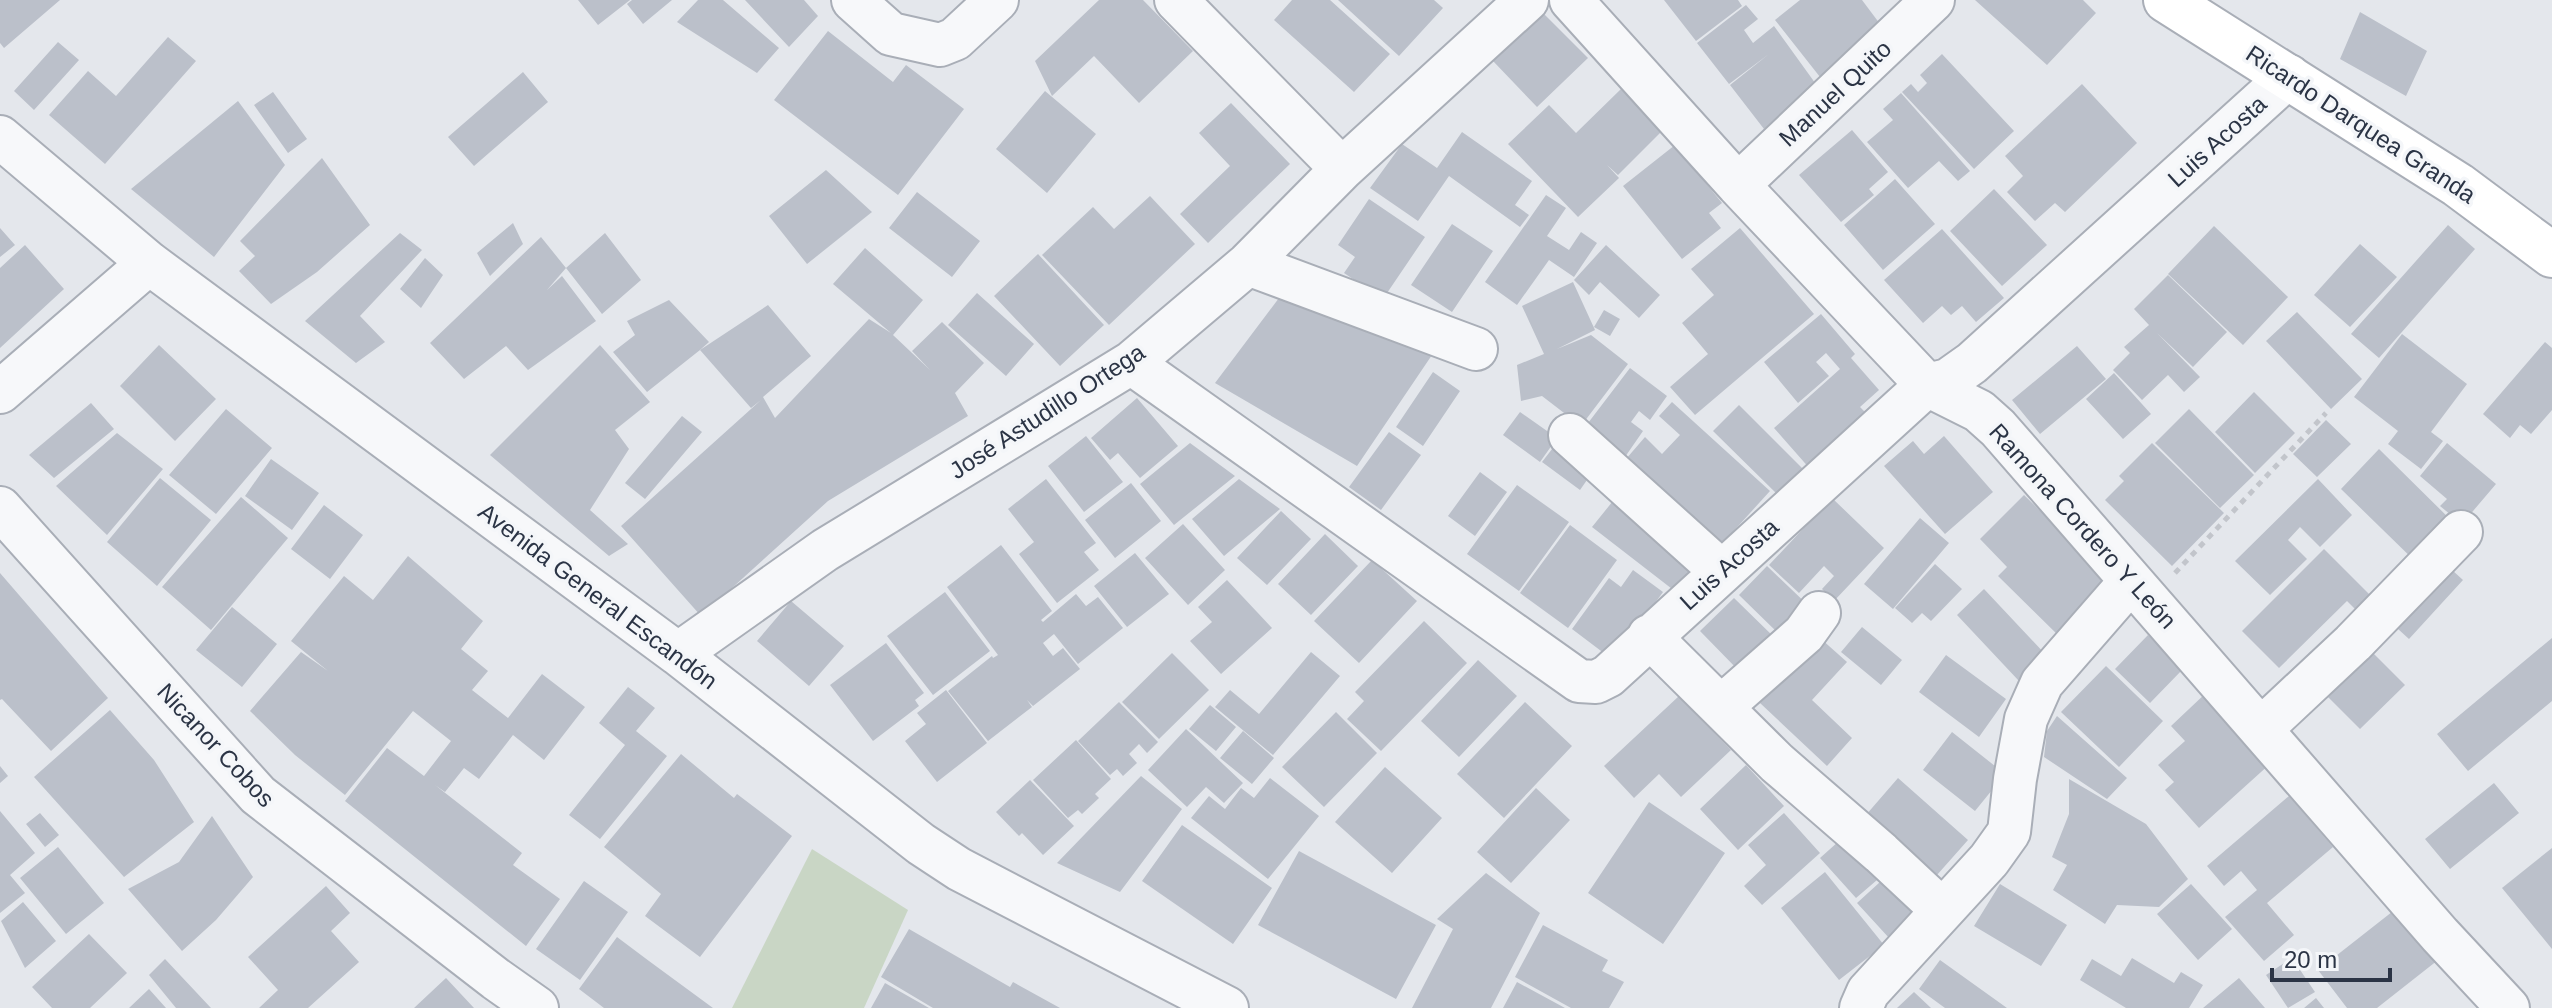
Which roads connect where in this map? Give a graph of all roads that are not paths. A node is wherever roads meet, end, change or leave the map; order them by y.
1 (853, 0) edge
2 (997, 0) edge
3 (1176, 0) edge
4 (1527, 0) edge
5 (1571, 0) edge
6 (1933, 0) edge
7 (2166, 0) edge
8 (2289, 76) junction
9 (0, 137) edge
10 (1342, 169) junction
11 (1738, 185) junction
12 (2552, 255) edge
13 (149, 263) junction
14 (1248, 264) junction
15 (1476, 349) dead end
16 (1131, 363) junction
17 (1927, 385) junction
18 (0, 392) edge
19 (1570, 435) dead end
20 (0, 508) edge
21 (2461, 532) dead end
22 (1721, 571) junction
23 (2140, 591) junction
24 (1819, 613) dead end
25 (1649, 636) junction
26 (678, 654) junction
27 (1721, 707) junction
28 (2261, 729) junction
29 (1942, 910) junction
30 (537, 1008) edge
31 (1227, 1008) edge
32 (1861, 1008) edge
33 (2508, 1008) edge

1 - 2 street
3 - 10 street
4 - 10 street, José Astudillo Ortega
5 - 11 street, Ramona Cordero Y León
6 - 11 street, Manuel Quito
7 - 8 main road, Ricardo Darquea Granda
8 - 12 main road, Ricardo Darquea Granda
8 - 17 street, Luis Acosta
9 - 13 street, Avenida General Escandón
10 - 14 street, José Astudillo Ortega
11 - 17 street, Ramona Cordero Y León
13 - 18 street
13 - 26 street, Avenida General Escandón
14 - 15 street
14 - 16 street, José Astudillo Ortega
16 - 25 street, Luis Acosta
16 - 26 street, José Astudillo Ortega
17 - 22 street, Luis Acosta
17 - 23 street, Ramona Cordero Y León
19 - 22 street
20 - 30 street, Nicanor Cobos
21 - 28 street
22 - 25 street, Luis Acosta
23 - 28 street, Ramona Cordero Y León
23 - 29 street
24 - 27 street
25 - 27 street
26 - 31 street, Avenida General Escandón
27 - 29 street
28 - 33 street, Ramona Cordero Y León
29 - 32 street

